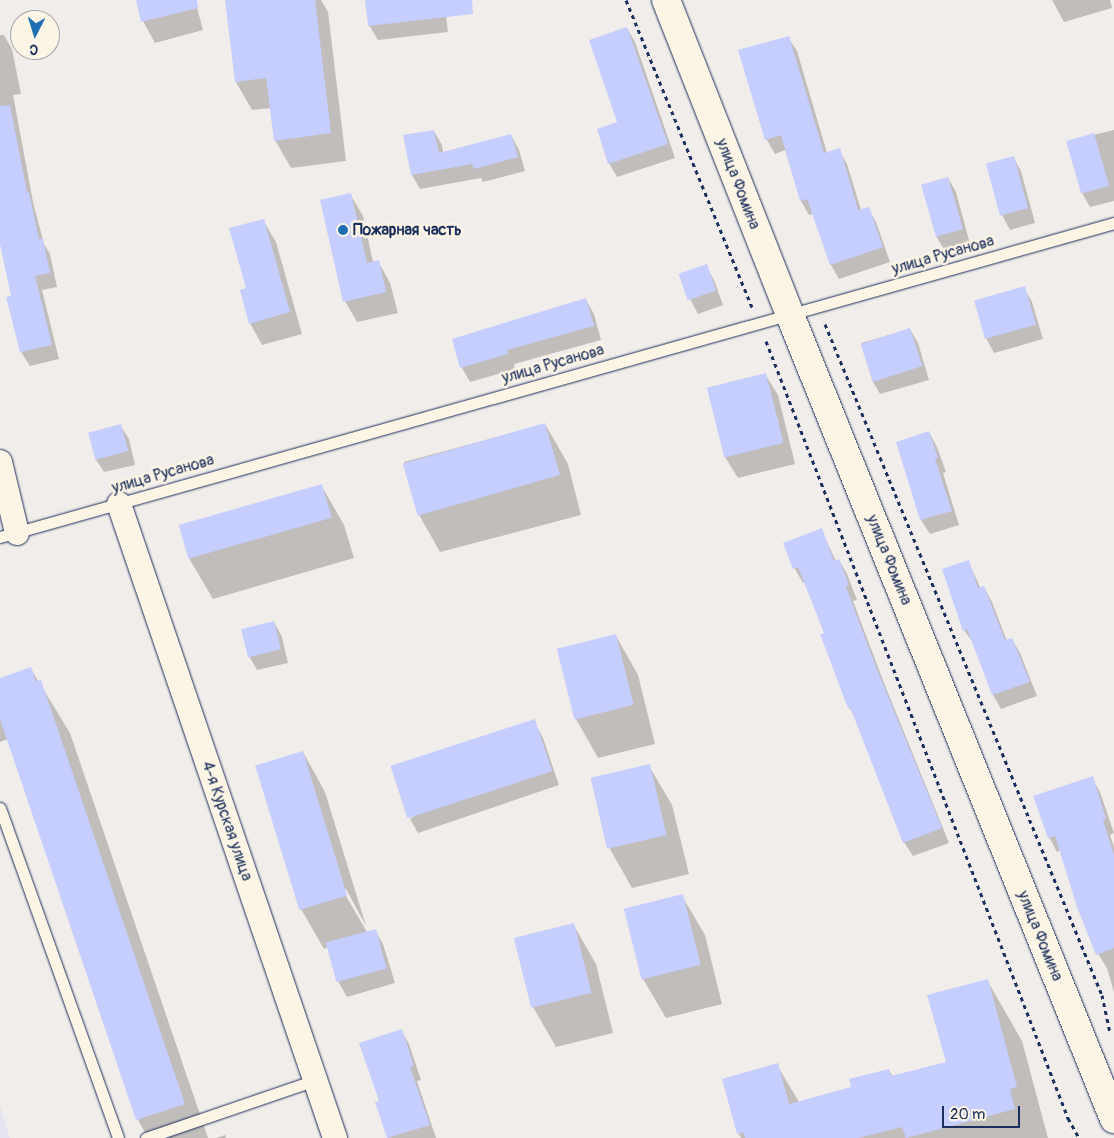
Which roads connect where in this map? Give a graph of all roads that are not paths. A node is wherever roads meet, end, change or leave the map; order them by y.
1 (666, 0) edge
2 (1114, 223) edge
3 (790, 315) junction
4 (0, 462) edge
5 (119, 504) junction
6 (9, 535) edge
7 (0, 808) edge
8 (315, 1080) junction
9 (1114, 1119) edge
10 (118, 1138) edge
11 (146, 1138) edge
12 (335, 1138) edge

1 - 3 street, улица Фомина
2 - 3 lane, улица Русанова
3 - 5 lane, улица Русанова
3 - 9 street, улица Фомина
4 - 6 street
5 - 6 lane, улица Русанова
5 - 8 street, 4-я Курская улица
7 - 10 lane
8 - 11 lane
8 - 12 street, 4-я Курская улица

